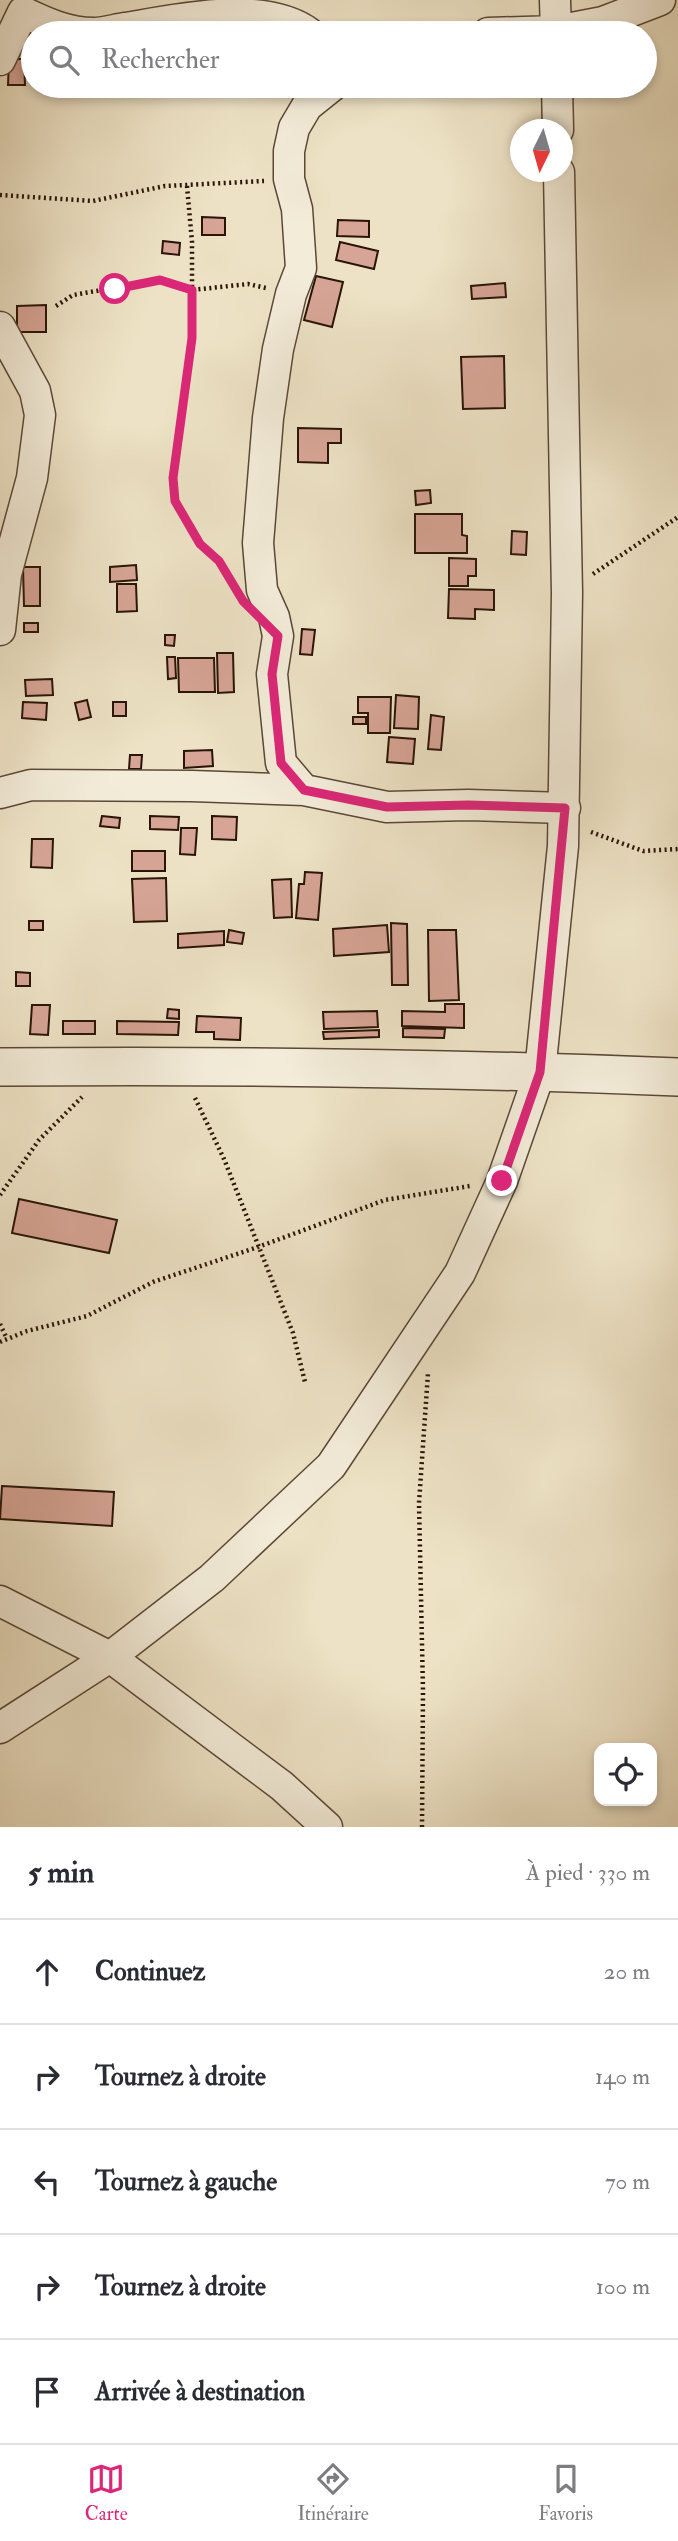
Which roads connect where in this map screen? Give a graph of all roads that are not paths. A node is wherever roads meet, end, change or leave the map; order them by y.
1 (555, 0) edge
2 (660, 0) edge
3 (43, 21) edge
4 (180, 21) edge
5 (287, 21) edge
6 (556, 21) edge
7 (606, 21) edge
8 (0, 60) edge
9 (317, 98) edge
10 (557, 98) edge
11 (558, 119) edge
12 (559, 182) edge
13 (0, 327) edge
14 (0, 630) edge
15 (304, 790) junction
16 (0, 793) edge
17 (565, 808) junction
18 (0, 1067) edge
19 (540, 1072) junction
20 (678, 1077) edge
21 (0, 1601) edge
22 (110, 1657) junction
23 (0, 1728) edge
24 (327, 1827) edge

1 - 6 street
2 - 7 street
3 - 8 street
4 - 5 street
9 - 15 street
10 - 11 street
12 - 17 street
13 - 14 street
15 - 16 street
15 - 17 street
17 - 19 street
18 - 19 street
19 - 20 street
19 - 22 street
21 - 22 street
22 - 23 street
22 - 24 street

